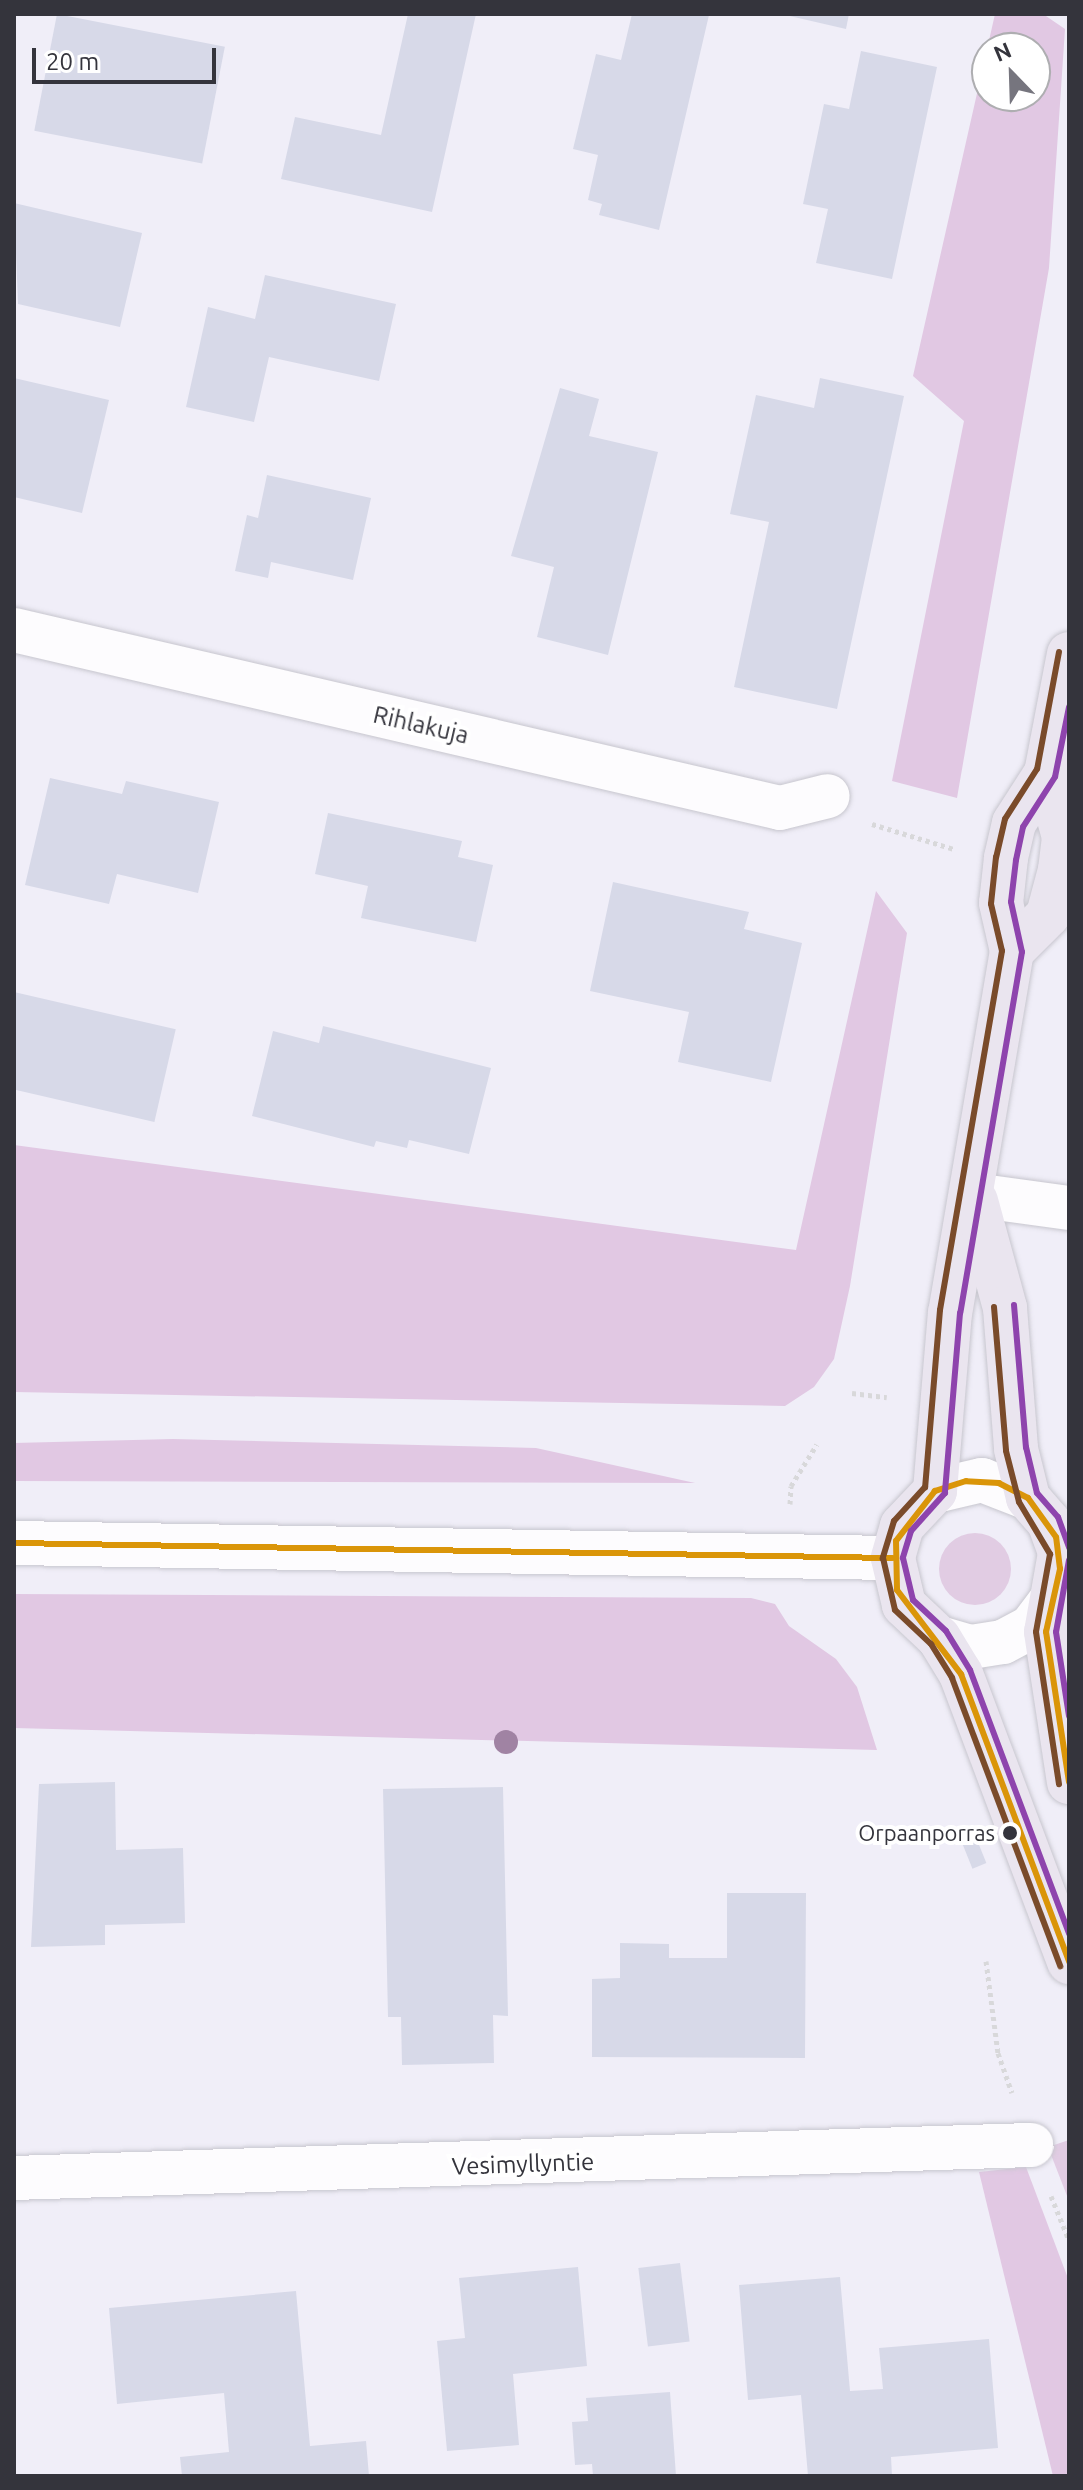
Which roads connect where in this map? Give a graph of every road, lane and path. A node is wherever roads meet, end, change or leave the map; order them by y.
1 (14, 630) edge
2 (1069, 654) edge
3 (828, 796) joint
4 (962, 850) dead end
5 (974, 1195) junction
6 (1069, 1208) edge
7 (935, 1491) junction
8 (1028, 1498) junction
9 (14, 1543) edge
10 (893, 1558) junction
11 (1051, 1600) junction
12 (939, 1638) junction
13 (1069, 1782) edge
14 (986, 1961) dead end
15 (1069, 1962) edge
16 (998, 2053) dead end
17 (1031, 2145) dead end
18 (14, 2178) edge

1 - 3 street, Rihlakuja
2 - 5 main road
3 - 4 path
5 - 6 street
5 - 7 main road
5 - 8 main road
7 - 8 street
7 - 10 main road
8 - 11 main road
9 - 10 street
10 - 12 main road
11 - 12 street
11 - 13 main road
12 - 15 main road
14 - 16 path
17 - 18 street, Vesimyllyntie

